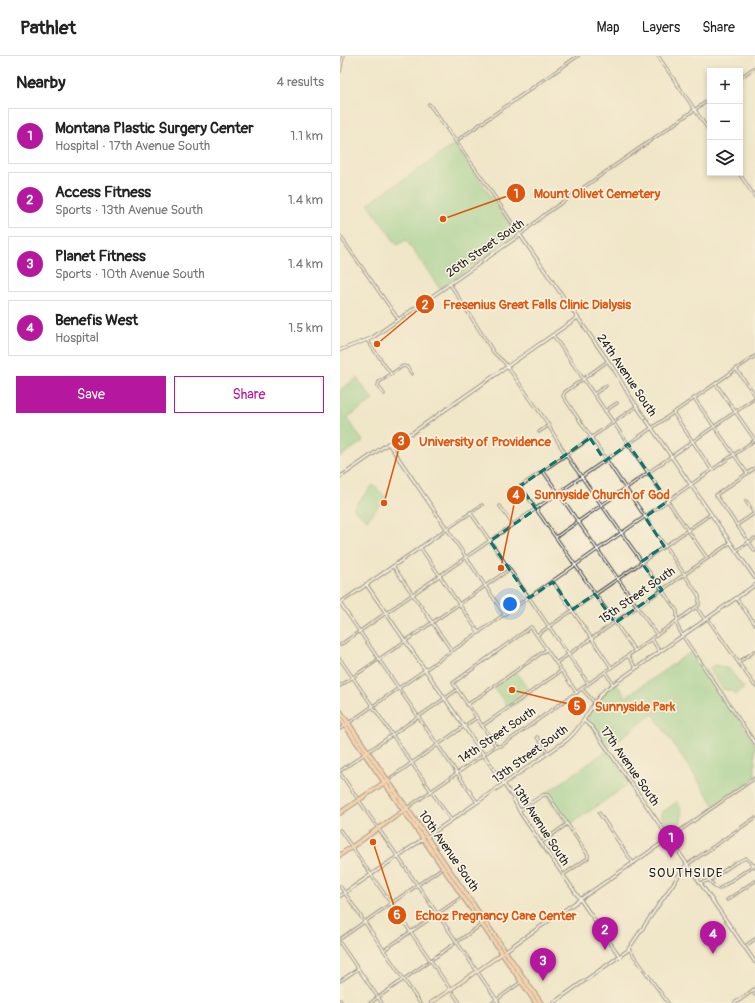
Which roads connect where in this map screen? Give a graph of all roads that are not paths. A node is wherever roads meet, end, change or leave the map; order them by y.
1 (343, 56) edge
2 (578, 56) edge
3 (658, 56) edge
4 (755, 67) edge
5 (340, 72) edge
6 (743, 76) edge
7 (707, 101) edge
8 (429, 104) dead end
9 (694, 110) junction
10 (707, 128) edge
11 (456, 141) junction
12 (740, 176) edge
13 (755, 196) edge
14 (340, 236) edge
15 (520, 236) junction
16 (450, 284) junction
17 (578, 318) junction
18 (399, 320) junction
19 (553, 335) junction
20 (367, 340) junction
21 (340, 350) edge
22 (755, 356) edge
23 (608, 361) junction
24 (508, 367) junction
25 (736, 369) junction
26 (391, 374) junction
27 (412, 374) dead end
28 (583, 378) junction
29 (716, 384) junction
30 (606, 386) dead end
31 (384, 394) dead end
32 (594, 394) junction
33 (755, 395) edge
34 (694, 398) junction
35 (755, 398) edge
36 (617, 403) dead end
37 (637, 406) junction
38 (605, 411) junction
39 (735, 412) junction
40 (674, 413) junction
41 (613, 422) junction
42 (549, 425) junction
43 (714, 427) junction
44 (652, 428) junction
45 (539, 432) dead end
46 (590, 438) junction
47 (755, 440) edge
48 (692, 442) junction
49 (388, 443) junction
50 (628, 444) junction
51 (566, 455) junction
52 (734, 455) junction
53 (671, 457) junction
54 (606, 461) junction
55 (755, 468) edge
56 (712, 470) junction
57 (543, 471) junction
58 (648, 473) junction
59 (747, 474) junction
60 (340, 477) edge
61 (582, 477) junction
62 (520, 486) junction
63 (691, 486) junction
64 (625, 489) junction
65 (512, 492) dead end
66 (559, 494) junction
67 (668, 502) junction
68 (746, 502) dead end
69 (482, 505) dead end
70 (500, 506) dead end
71 (602, 506) junction
72 (536, 509) junction
73 (470, 512) junction
74 (755, 513) edge
75 (710, 514) junction
76 (645, 517) junction
77 (579, 522) junction
78 (513, 525) junction
79 (737, 525) junction
80 (447, 529) junction
81 (687, 530) junction
82 (621, 534) junction
83 (556, 537) junction
84 (755, 538) edge
85 (490, 541) junction
86 (730, 542) junction
87 (749, 542) junction
88 (664, 546) junction
89 (420, 547) junction
90 (599, 550) junction
91 (736, 551) junction
92 (755, 551) edge
93 (466, 558) junction
94 (707, 558) junction
95 (641, 562) junction
96 (393, 566) junction
97 (576, 566) junction
98 (510, 570) junction
99 (684, 574) junction
100 (440, 576) junction
101 (618, 578) junction
102 (755, 578) edge
103 (552, 582) junction
104 (366, 584) junction
105 (755, 585) edge
106 (486, 586) junction
107 (662, 590) junction
108 (413, 594) junction
109 (595, 594) junction
110 (529, 598) junction
111 (736, 598) junction
112 (340, 603) edge
113 (459, 604) junction
114 (638, 606) junction
115 (697, 608) junction
116 (572, 610) junction
117 (386, 613) junction
118 (505, 615) junction
119 (755, 617) edge
120 (706, 619) junction
121 (752, 619) junction
122 (677, 621) junction
123 (433, 623) junction
124 (615, 623) junction
125 (755, 624) edge
126 (549, 626) junction
127 (360, 631) junction
128 (479, 633) junction
129 (537, 635) junction
130 (657, 635) junction
131 (682, 636) junction
132 (592, 639) junction
133 (652, 639) junction
134 (406, 641) junction
135 (340, 645) edge
136 (547, 649) junction
137 (452, 651) junction
138 (635, 651) junction
139 (660, 651) junction
140 (755, 651) edge
141 (569, 655) junction
142 (628, 656) junction
143 (340, 659) edge
144 (380, 659) junction
145 (738, 662) junction
146 (556, 663) junction
147 (612, 667) junction
148 (636, 668) junction
149 (426, 670) junction
150 (562, 671) junction
151 (605, 672) junction
152 (353, 677) junction
153 (588, 683) junction
154 (754, 683) edge
155 (613, 684) junction
156 (340, 686) edge
157 (755, 686) edge
158 (399, 688) junction
159 (582, 689) junction
160 (457, 690) junction
161 (577, 692) junction
162 (445, 698) junction
163 (594, 702) junction
164 (467, 705) junction
165 (373, 706) junction
166 (340, 711) edge
167 (419, 716) junction
168 (340, 718) edge
169 (477, 718) junction
170 (584, 721) junction
171 (346, 724) junction
172 (464, 726) junction
173 (482, 726) junction
174 (340, 728) edge
175 (392, 734) junction
176 (537, 737) dead end
177 (755, 743) edge
178 (438, 745) junction
179 (496, 746) junction
180 (366, 753) junction
181 (548, 753) junction
182 (484, 755) junction
183 (412, 763) junction
184 (340, 772) edge
185 (458, 773) junction
186 (755, 778) edge
187 (386, 781) junction
188 (504, 784) junction
189 (431, 792) junction
190 (359, 800) junction
191 (477, 802) junction
192 (406, 810) junction
193 (519, 811) junction
194 (340, 813) edge
195 (599, 813) dead end
196 (755, 818) edge
197 (451, 820) junction
198 (567, 824) junction
199 (378, 828) junction
200 (340, 830) edge
201 (425, 838) junction
202 (668, 839) junction
203 (541, 843) junction
204 (352, 847) junction
205 (340, 855) edge
206 (398, 857) junction
207 (633, 863) junction
208 (686, 865) junction
209 (445, 866) junction
210 (754, 866) edge
211 (371, 875) junction
212 (563, 875) junction
213 (709, 880) junction
214 (755, 881) edge
215 (700, 884) junction
216 (418, 885) junction
217 (340, 886) edge
218 (345, 893) junction
219 (466, 894) junction
220 (340, 896) edge
221 (463, 897) junction
222 (580, 900) junction
223 (727, 900) dead end
224 (391, 904) junction
225 (437, 914) junction
226 (364, 922) junction
227 (484, 924) junction
228 (410, 932) junction
229 (340, 939) edge
230 (755, 939) edge
231 (340, 943) edge
232 (457, 943) junction
233 (744, 947) junction
234 (629, 949) junction
235 (384, 950) junction
236 (504, 952) junction
237 (620, 957) junction
238 (430, 960) junction
239 (755, 962) edge
240 (358, 969) junction
241 (477, 972) junction
242 (404, 979) junction
243 (524, 981) junction
244 (340, 982) edge
245 (450, 990) junction
246 (754, 990) edge
247 (755, 995) edge
248 (378, 997) junction
249 (340, 1000) edge
250 (496, 1000) junction
251 (342, 1003) edge
252 (370, 1003) edge
253 (382, 1003) edge
254 (420, 1003) edge
255 (431, 1003) edge
256 (460, 1003) edge
257 (492, 1003) edge
258 (499, 1003) edge
259 (536, 1003) edge
260 (541, 1003) edge
261 (553, 1003) edge
262 (668, 1003) edge
263 (735, 1003) edge

1 - 5 street
2 - 11 street
3 - 9 street
4 - 6 street
7 - 9 street, 26th Street South
8 - 11 street, 24th Avenue South
9 - 10 street
9 - 15 street, 26th Street South
11 - 15 street, 24th Avenue South
12 - 13 street
14 - 18 street
15 - 16 street, 26th Street South
15 - 17 street, 24th Avenue South
16 - 18 street, 26th Street South
16 - 24 street
17 - 19 street
17 - 23 street, 24th Avenue South
18 - 20 street, 26th Street South
19 - 24 street
19 - 28 street
20 - 21 street, 26th Street South
20 - 26 street
22 - 25 street
23 - 28 street
23 - 37 street, 24th Avenue South
24 - 42 street
24 - 49 street
25 - 29 street
25 - 33 street
26 - 27 street
26 - 31 street
28 - 32 street
28 - 46 street
29 - 34 street
29 - 39 street
30 - 32 street
32 - 38 street
34 - 40 street
34 - 43 street
35 - 39 street
36 - 38 street
37 - 41 street
37 - 44 street, 24th Avenue South
38 - 41 street
39 - 43 street
39 - 47 street
40 - 44 street
40 - 48 street
41 - 46 street
41 - 50 street
42 - 45 street
42 - 51 street
43 - 48 street
43 - 52 street
44 - 50 street
44 - 53 street, 24th Avenue South
46 - 51 street
46 - 54 street
47 - 52 street
48 - 53 street
48 - 56 street
49 - 60 street
49 - 80 street
50 - 54 street
50 - 58 street
51 - 57 street
51 - 61 street
52 - 56 street
52 - 59 street
53 - 58 street
53 - 63 street, 24th Avenue South
54 - 61 street
54 - 64 street
55 - 59 street
56 - 63 street
57 - 62 street
57 - 66 street
58 - 64 street
58 - 67 street
59 - 79 street
61 - 66 street
61 - 71 street
62 - 65 street
62 - 72 street
63 - 67 street
63 - 75 street, 24th Avenue South
64 - 71 street
64 - 76 street
66 - 72 street
66 - 77 street
67 - 76 street
67 - 81 street
68 - 74 street
69 - 73 street
70 - 78 street
71 - 77 street
71 - 82 street
72 - 78 street
72 - 83 street
73 - 80 street
73 - 85 street
74 - 79 street
75 - 81 street
75 - 86 street, 24th Avenue South
76 - 82 street
76 - 88 street
77 - 83 street
77 - 90 street
78 - 85 street
79 - 87 street
80 - 89 street
80 - 93 street
81 - 88 street
81 - 94 street
82 - 90 street
82 - 95 street
83 - 97 street
84 - 87 street
85 - 93 street
85 - 98 street
86 - 91 street, 24th Avenue South
86 - 94 street, 15th Street South
87 - 91 street
87 - 92 street
88 - 95 street
88 - 99 street
89 - 96 street
89 - 100 street
90 - 97 street
90 - 101 street
91 - 102 street, 24th Avenue South
93 - 100 street
93 - 106 street
94 - 99 street, 15th Street South
95 - 101 street
95 - 107 street
96 - 104 street
96 - 108 street
97 - 103 street
97 - 109 street
98 - 106 street
98 - 110 street
99 - 107 street, 15th Street South
99 - 115 street
100 - 108 street
100 - 113 street
101 - 109 street
101 - 114 street
103 - 110 street
103 - 116 street
104 - 112 street
104 - 117 street, 13th Avenue South
105 - 111 street, 13th Street South
106 - 113 street
106 - 118 street
107 - 114 street, 15th Street South
107 - 122 street
108 - 117 street
108 - 123 street
109 - 116 street
109 - 124 street
110 - 118 street
110 - 126 street
111 - 120 street, 13th Street South
111 - 121 street
112 - 127 street
113 - 123 street
113 - 128 street
114 - 124 street, 15th Street South
114 - 130 street
115 - 120 street
115 - 122 street, 14th Street South
116 - 126 street
116 - 132 street
117 - 127 street
117 - 134 street, 13th Avenue South
118 - 128 street
119 - 121 street
120 - 131 street, 13th Street South
120 - 145 street
121 - 125 street
122 - 130 street, 14th Street South
122 - 131 street
123 - 134 street
123 - 137 street
124 - 132 street, 15th Street South
124 - 138 street
126 - 129 street
126 - 141 street
127 - 135 street
127 - 144 street
128 - 137 street
129 - 136 street
129 - 160 street
130 - 133 street, 14th Street South
131 - 139 street, 13th Street South
131 - 177 street
132 - 141 street, 15th Street South
132 - 147 street
133 - 138 street, 14th Street South
133 - 139 street
134 - 144 street
134 - 149 street, 13th Avenue South
136 - 146 street
136 - 164 street
137 - 149 street
138 - 142 street, 14th Street South
139 - 148 street, 13th Street South
140 - 145 street
141 - 146 street, 15th Street South
141 - 153 street
142 - 147 street, 14th Street South
142 - 148 street
143 - 152 street
144 - 152 street
144 - 158 street
145 - 154 street
146 - 150 street
147 - 151 street, 14th Street South
148 - 155 street, 13th Street South
149 - 158 street
149 - 162 street, 13th Avenue South
150 - 161 street
150 - 173 street
151 - 153 street, 14th Street South
151 - 155 street
152 - 156 street
152 - 165 street
153 - 159 street, 14th Street South
154 - 157 street
155 - 163 street, 13th Street South
158 - 165 street
158 - 167 street
159 - 161 street, 14th Street South
159 - 163 street
160 - 162 street
160 - 164 street
161 - 179 street, 14th Street South
162 - 167 street
162 - 172 street, 13th Avenue South
163 - 170 street, 13th Street South
164 - 169 street
165 - 171 street
165 - 175 street
166 - 171 main road, 10th Avenue South
167 - 175 street
167 - 178 street
168 - 171 main road, 10th Avenue South
169 - 172 street
169 - 173 street
170 - 181 street, 13th Street South
170 - 202 street, 17th Avenue South
171 - 174 street
171 - 180 main road, 10th Avenue South
172 - 178 street
172 - 182 street, 13th Avenue South
173 - 179 street
175 - 180 street
175 - 183 street
176 - 181 street
178 - 183 street
178 - 185 street
179 - 182 street, 14th Street South
180 - 184 street
180 - 187 main road, 10th Avenue South
181 - 188 street, 13th Street South
182 - 185 street, 14th Street South
182 - 188 street, 13th Avenue South
183 - 187 street
183 - 189 street
184 - 190 street
185 - 189 street, 14th Street South
185 - 191 street
186 - 202 street
187 - 190 main road
187 - 192 main road, 10th Avenue South
188 - 191 street, 13th Street South
188 - 193 street, 13th Avenue South
189 - 192 street, 14th Street South
189 - 197 street
190 - 194 main road
190 - 199 street
191 - 197 street, 13th Street South
192 - 199 main road, 14th Street South
192 - 201 main road, 10th Avenue South
193 - 198 street
193 - 203 street, 13th Avenue South
195 - 207 street
196 - 208 street
197 - 201 street, 13th Street South
198 - 203 street
198 - 212 street
199 - 204 main road, 14th Street South
199 - 206 street
200 - 204 street
201 - 206 street, 13th Street South
201 - 209 main road, 10th Avenue South
202 - 207 street
202 - 208 street, 17th Avenue South
203 - 212 street, 13th Avenue South
204 - 205 main road, 14th Street South
204 - 211 street
206 - 211 street, 13th Street South
206 - 216 street
207 - 222 street
208 - 215 street, 17th Avenue South
208 - 234 street
209 - 216 street
209 - 219 main road, 10th Avenue South
209 - 221 main road, 10th Avenue South
210 - 213 street
210 - 213 street
211 - 218 street, 13th Street South
211 - 224 street
212 - 222 street, 13th Avenue South
213 - 215 street
214 - 223 street
215 - 233 street, 17th Avenue South
216 - 224 street
216 - 225 street
217 - 218 street
218 - 220 street, 13th Street South
218 - 226 street
219 - 221 street
219 - 227 main road, 10th Avenue South
221 - 225 street
221 - 227 main road, 10th Avenue South
222 - 236 street
222 - 237 street, 13th Avenue South
224 - 226 street
224 - 228 street
225 - 228 street
225 - 232 street
226 - 229 street
226 - 235 street
227 - 232 street
227 - 236 main road, 10th Avenue South
228 - 235 street
228 - 238 street
230 - 233 street
231 - 240 street
232 - 238 street
232 - 241 street
233 - 239 street, 17th Avenue South
234 - 237 street
234 - 262 street
235 - 242 street
236 - 241 main road
236 - 243 main road, 10th Avenue South
237 - 261 street
238 - 242 street
238 - 245 street
240 - 244 street
240 - 248 street
241 - 245 main road
241 - 250 street
242 - 248 street
242 - 254 street
243 - 250 street
243 - 259 main road, 10th Avenue South
243 - 260 main road, 10th Avenue South
245 - 255 main road
245 - 256 street
246 - 247 street
246 - 263 street
248 - 252 street
248 - 253 street
249 - 251 street
250 - 257 street
250 - 258 street

